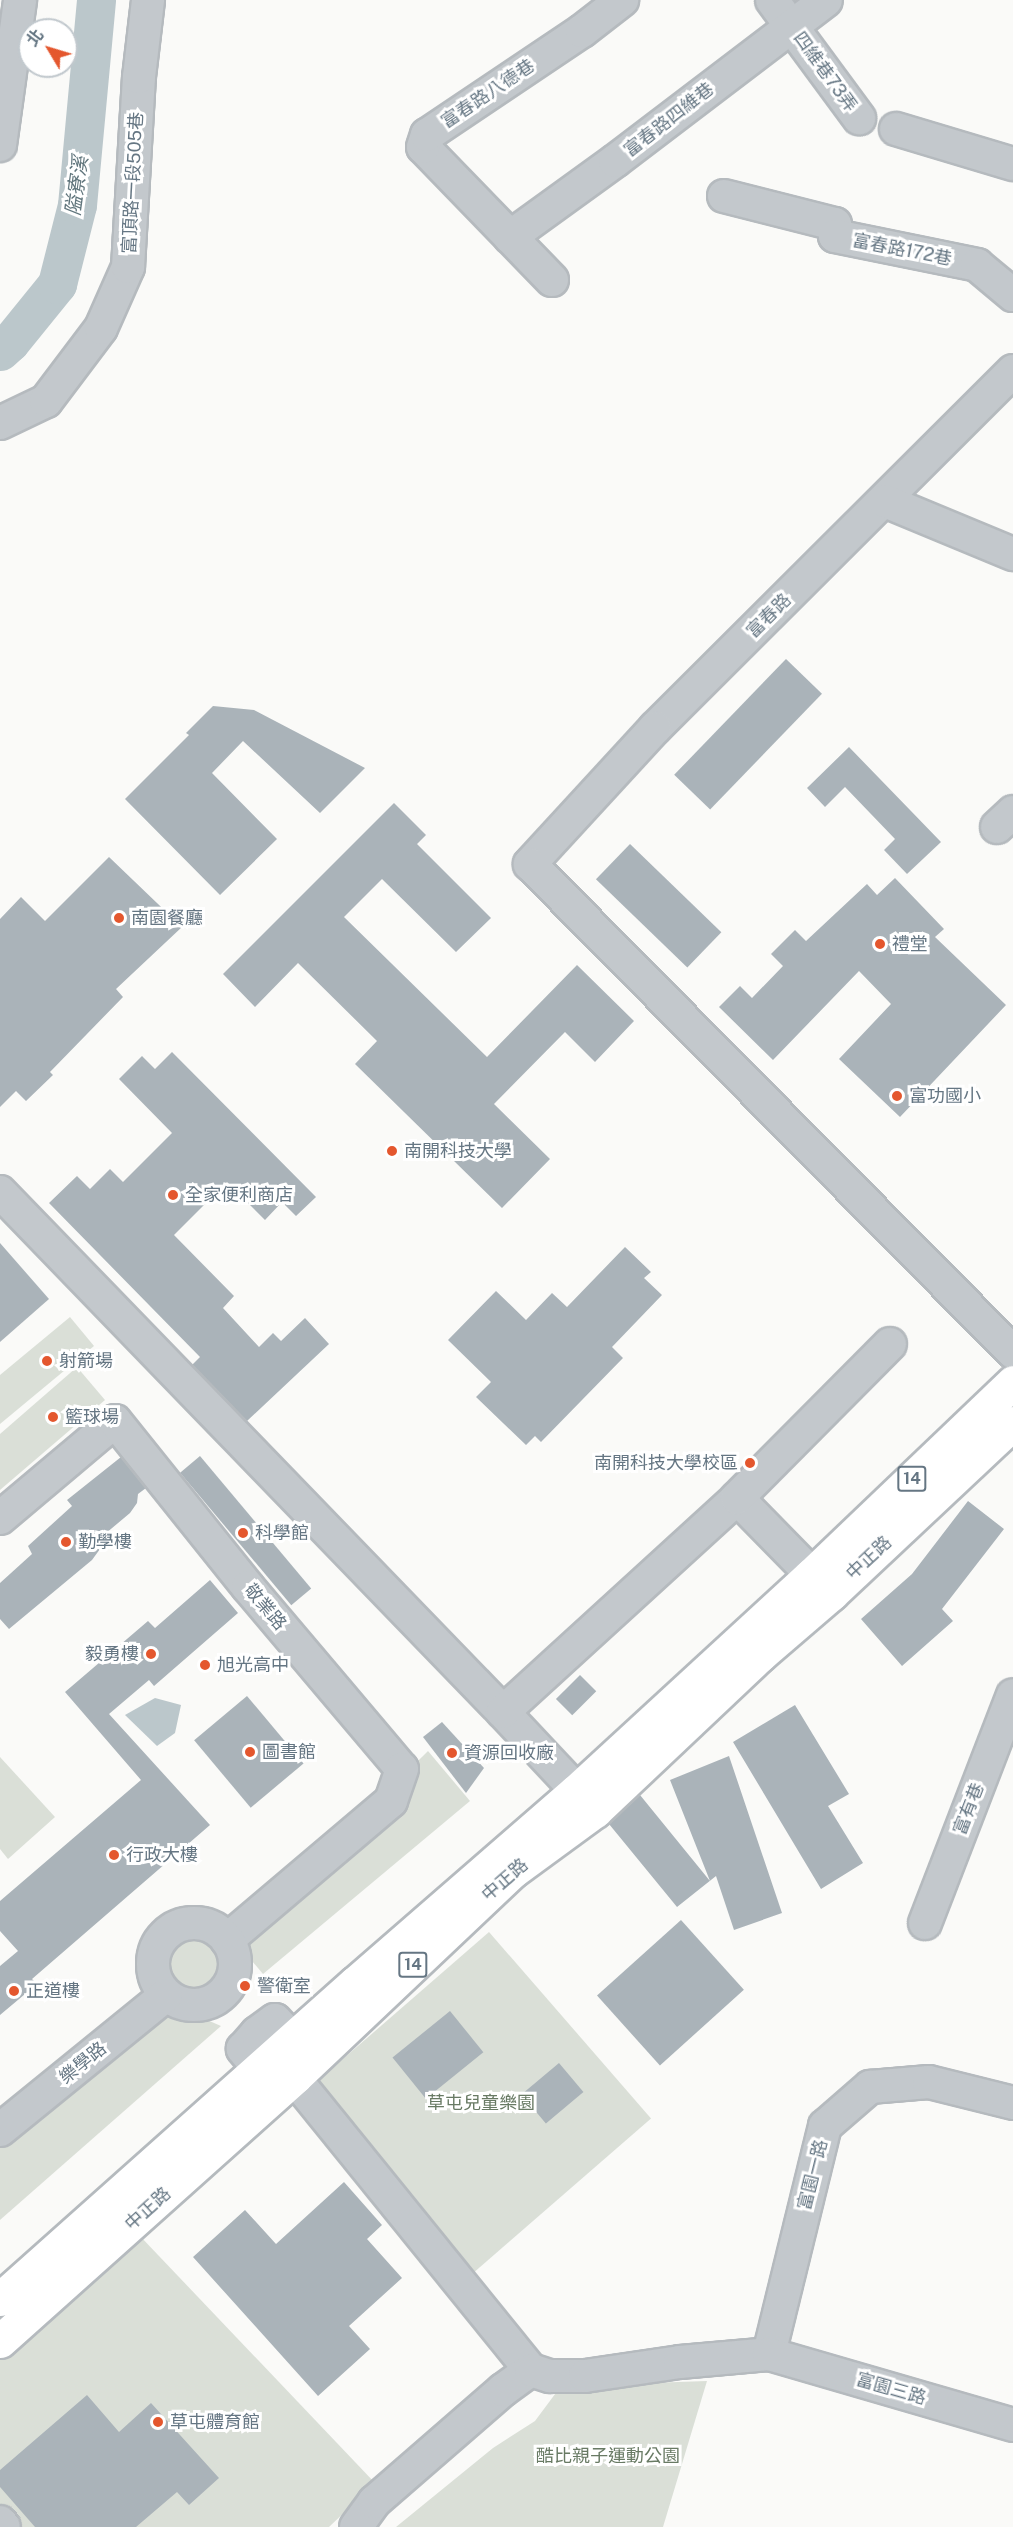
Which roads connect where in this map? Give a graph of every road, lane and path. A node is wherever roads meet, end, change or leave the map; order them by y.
1 (20, 0) edge
2 (148, 0) edge
3 (622, 0) edge
4 (772, 0) edge
5 (826, 0) edge
6 (792, 26) junction
7 (860, 118) dead end
8 (896, 129) dead end
9 (0, 145) edge
10 (1013, 164) edge
11 (724, 196) dead end
12 (510, 237) junction
13 (552, 280) dead end
14 (1013, 296) edge
15 (1013, 371) edge
16 (0, 423) edge
17 (885, 501) junction
18 (1013, 554) edge
19 (0, 1192) edge
20 (890, 1344) dead end
21 (1013, 1352) edge
22 (1013, 1382) edge
23 (1013, 1423) edge
24 (737, 1498) junction
25 (0, 1518) edge
26 (821, 1585) junction
27 (1013, 1695) edge
28 (503, 1712) junction
29 (586, 1801) junction
30 (924, 1923) dead end
31 (227, 1940) junction
32 (166, 1995) junction
33 (223, 1995) junction
34 (276, 2054) junction
35 (1013, 2103) edge
36 (0, 2130) edge
37 (0, 2299) edge
38 (0, 2341) edge
39 (769, 2354) junction
40 (531, 2370) junction
41 (1013, 2425) edge
42 (0, 2522) edge
43 (4, 2527) edge
44 (356, 2527) edge

1 - 9 street
2 - 16 street, 富頂路一段505巷
3 - 12 street, 富春路八德巷
4 - 6 street, 四維巷73弄
5 - 6 street, 富春路四維巷
6 - 7 street, 四維巷73弄
6 - 12 street, 富春路四維巷
8 - 10 street
11 - 14 street, 富春路172巷
12 - 13 street, 富春路八德巷
15 - 17 street, 富春路
17 - 18 street
17 - 21 street, 富春路
19 - 28 street
20 - 24 street
22 - 26 main road, 中正路 / 14
23 - 26 main road, 中正路 / 14
24 - 26 street
24 - 28 street
25 - 31 street, 敬業路
26 - 29 main road, 中正路 / 14
27 - 30 street, 富有巷
28 - 29 street
29 - 34 main road, 中正路 / 14
31 - 32 street
31 - 33 street
32 - 33 street
32 - 36 street, 樂學路
33 - 34 street
34 - 37 main road, 中正路 / 14
34 - 38 main road, 中正路 / 14
34 - 40 street
35 - 39 street, 富園一路
39 - 40 street
39 - 41 street, 富園三路
40 - 44 street
42 - 43 street

